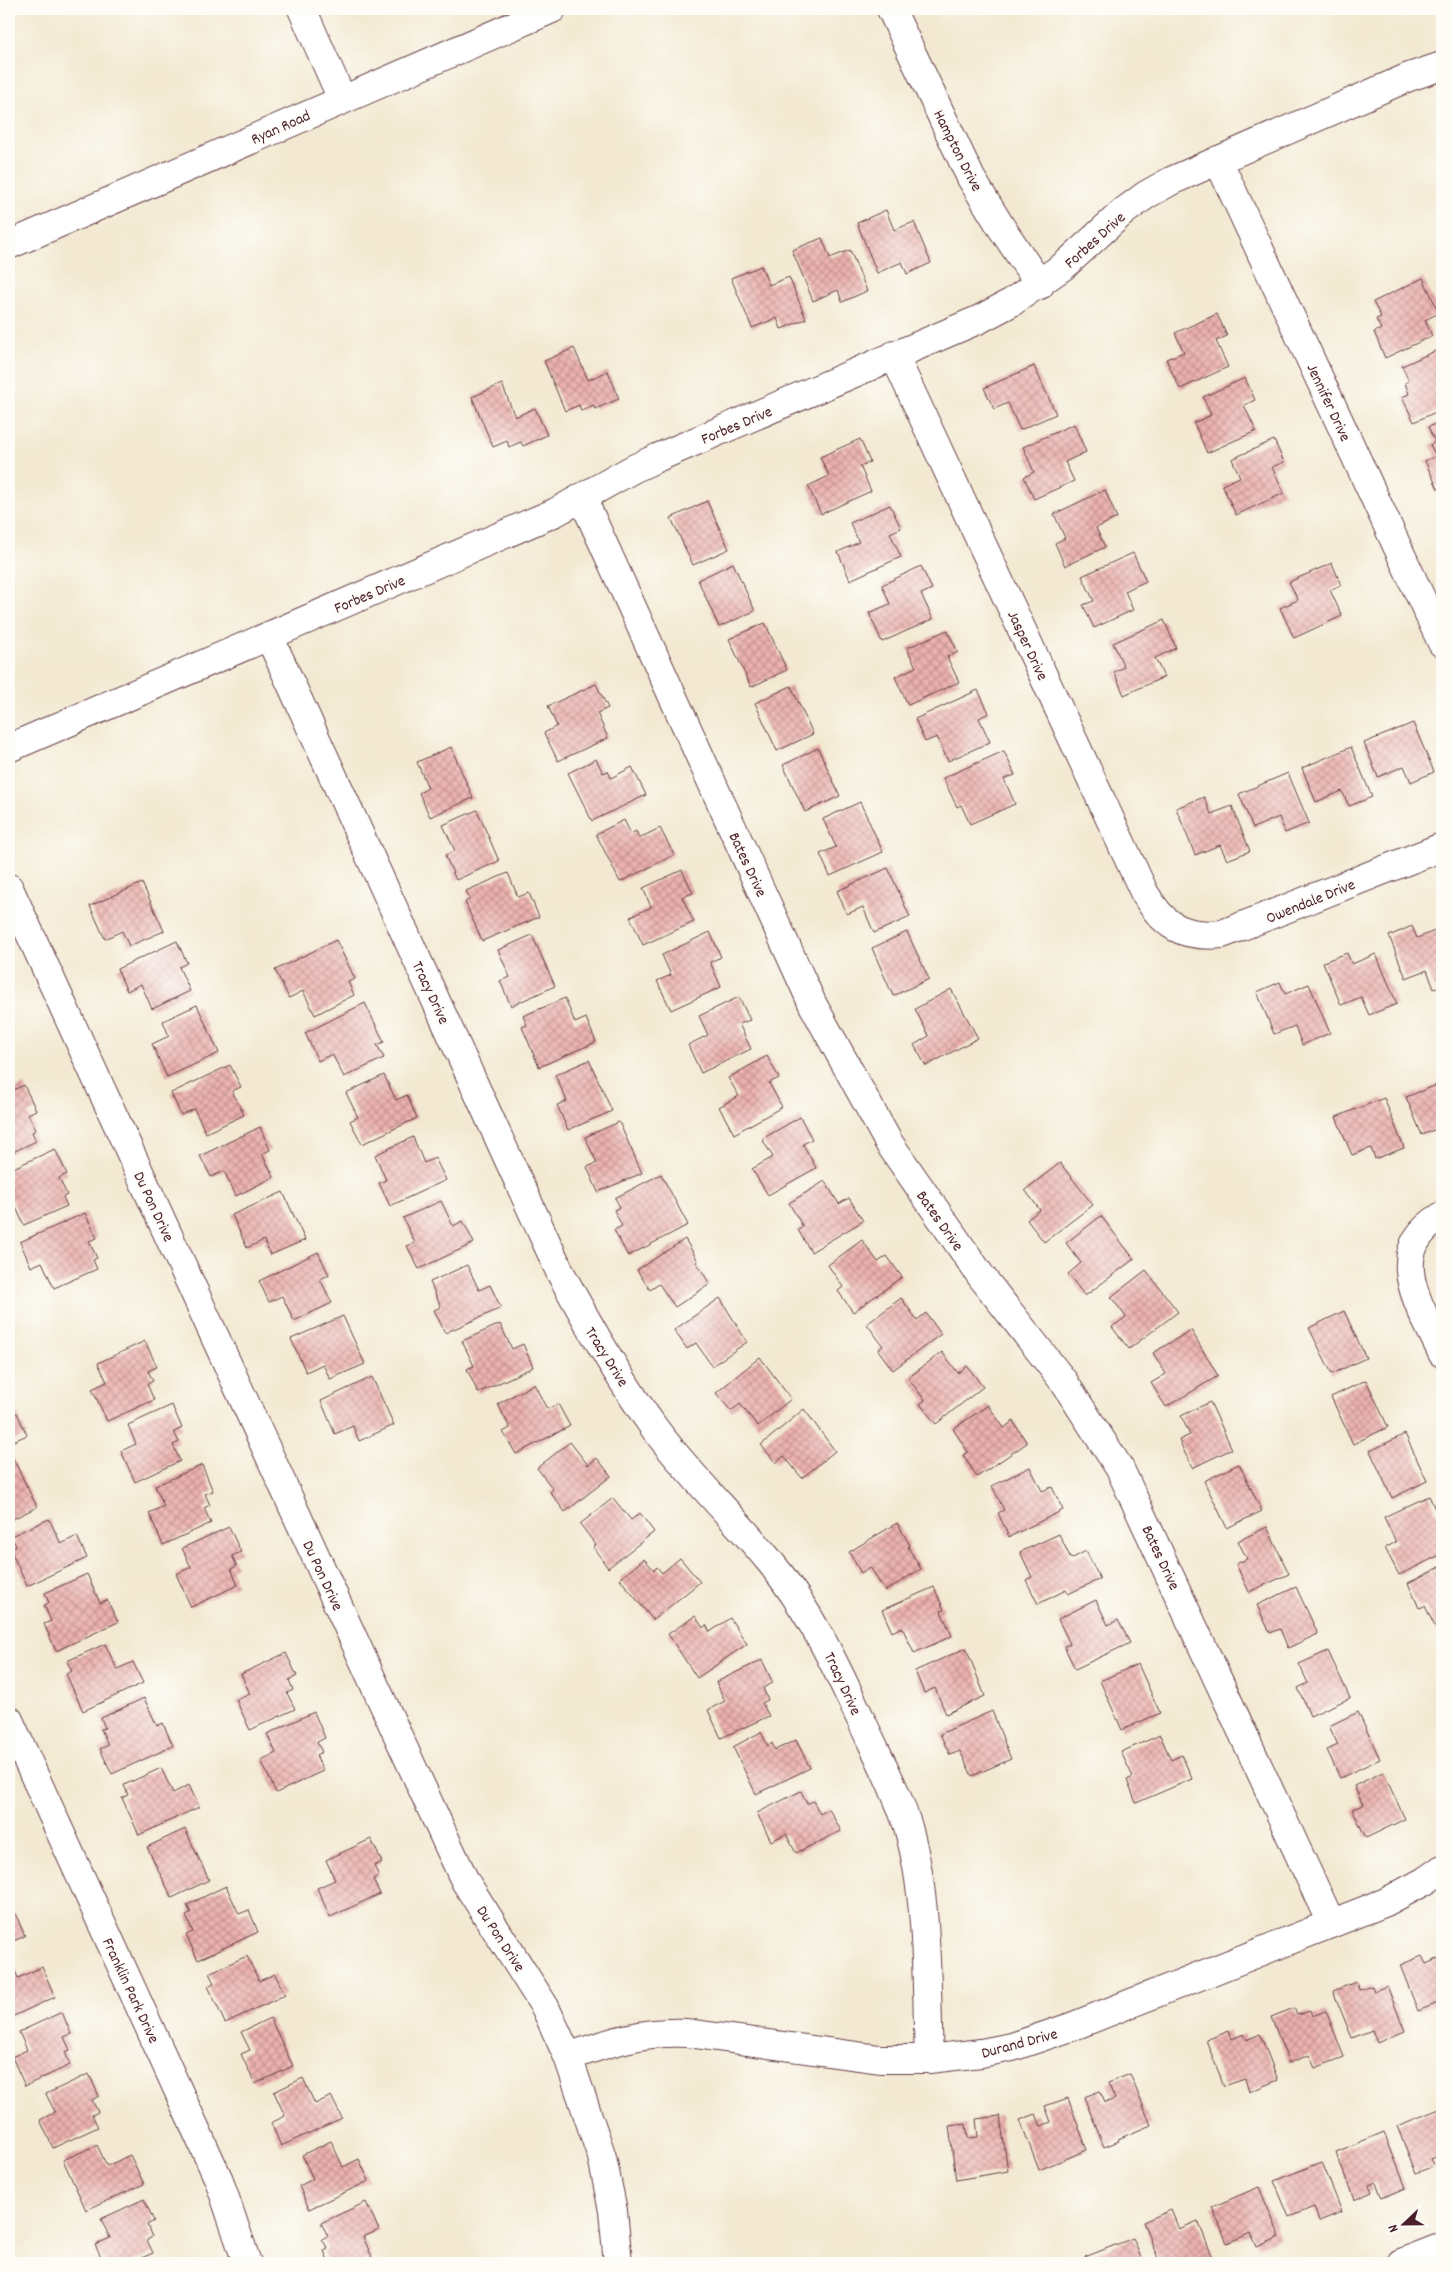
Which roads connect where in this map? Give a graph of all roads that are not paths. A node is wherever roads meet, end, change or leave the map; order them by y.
1 (302, 9) edge
2 (552, 9) edge
3 (891, 9) edge
4 (1442, 66) edge
5 (342, 99) junction
6 (1218, 160) junction
7 (9, 245) edge
8 (1040, 284) junction
9 (894, 355) junction
10 (582, 497) junction
11 (269, 636) junction
12 (1442, 643) edge
13 (9, 748) edge
14 (1442, 847) edge
15 (9, 888) edge
16 (1175, 928) joint
17 (1442, 1216) edge
18 (1442, 1352) edge
19 (9, 1720) edge
20 (1442, 1869) edge
21 (1331, 1924) junction
22 (568, 2057) junction
23 (929, 2059) junction
24 (1442, 2247) edge
25 (246, 2263) edge
26 (618, 2263) edge
27 (1401, 2263) edge

1 - 5 street
2 - 5 street, Ryan Road
3 - 8 street, Hampton Drive
4 - 6 street, Forbes Drive
5 - 7 street, Ryan Road
6 - 8 street, Forbes Drive
6 - 12 street, Jennifer Drive
8 - 9 street, Forbes Drive
9 - 10 street, Forbes Drive
9 - 16 street, Jasper Drive
10 - 11 street, Forbes Drive
10 - 21 street, Bates Drive
11 - 13 street, Forbes Drive
11 - 23 street, Tracy Drive
14 - 16 street, Owendale Drive
15 - 22 street, Du Pon Drive
17 - 18 street
19 - 25 street, Franklin Park Drive
20 - 21 street, Durand Drive
21 - 23 street, Durand Drive
22 - 23 street, Durand Drive
22 - 26 street, Du Pon Drive
24 - 27 street

